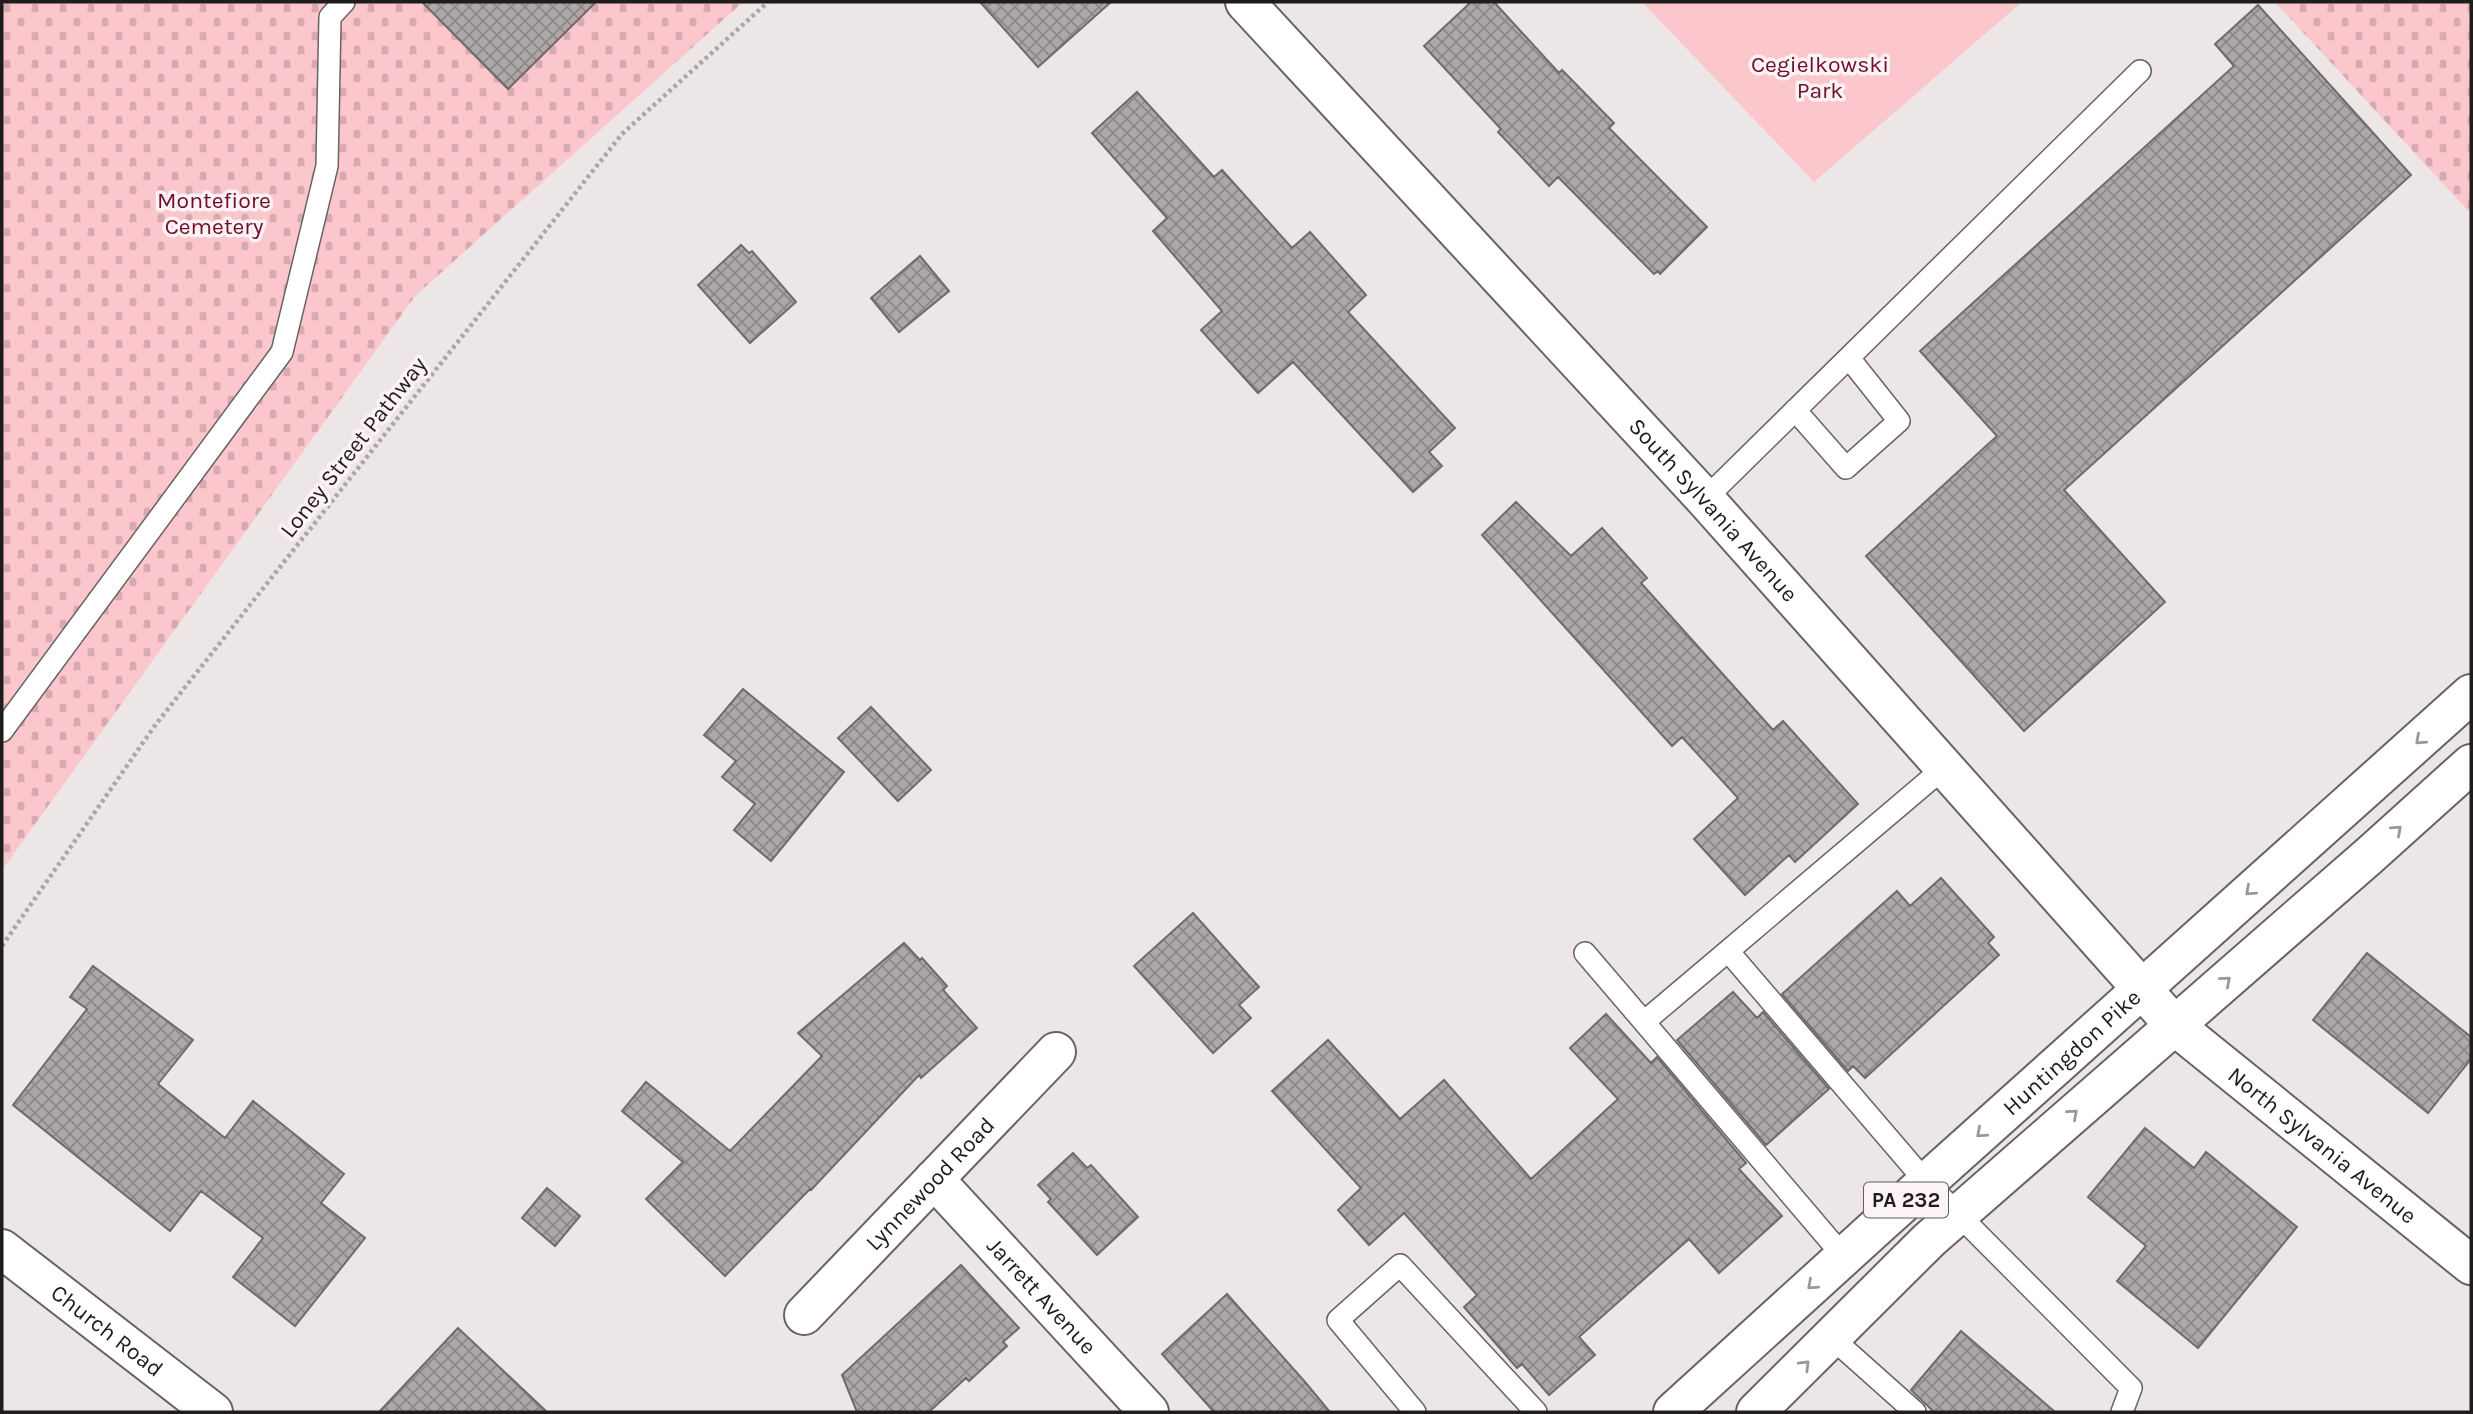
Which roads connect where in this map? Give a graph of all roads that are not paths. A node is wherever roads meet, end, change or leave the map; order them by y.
1 (344, 2) edge
2 (1245, 2) edge
3 (2140, 71) dead end
4 (1849, 358) junction
5 (1795, 410) junction
6 (1705, 499) junction
7 (2471, 694) edge
8 (2, 731) edge
9 (2471, 764) edge
10 (1946, 766) junction
11 (1728, 951) junction
12 (1585, 953) dead end
13 (2141, 988) junction
14 (1644, 1022) junction
15 (2175, 1026) junction
16 (1056, 1052) dead end
17 (934, 1179) junction
18 (1926, 1182) junction
19 (1959, 1214) junction
20 (2, 1249) edge
21 (1843, 1257) junction
22 (2471, 1265) edge
23 (804, 1315) dead end
24 (1832, 1338) junction
25 (213, 1412) edge
26 (1149, 1412) edge
27 (1415, 1412) edge
28 (1536, 1412) edge
29 (1673, 1412) edge
30 (1756, 1412) edge
31 (1915, 1412) edge
32 (2122, 1412) edge

1 - 8 lane
2 - 6 street, South Sylvania Avenue
3 - 4 lane
4 - 5 lane
4 - 5 lane
5 - 6 lane
6 - 10 street, South Sylvania Avenue
7 -> 13 street, Huntingdon Pike / PA 232
15 -> 9 street, Huntingdon Pike / PA 232
10 - 11 lane
10 - 13 street, South Sylvania Avenue
11 - 14 lane
11 - 18 lane
12 - 14 lane
13 - 15 street, South Sylvania Avenue
13 -> 18 street, Huntingdon Pike / PA 232
14 - 21 lane
19 -> 15 street, Huntingdon Pike / PA 232
15 - 22 street, North Sylvania Avenue
16 - 17 street, Lynnewood Road
17 - 23 street, Lynnewood Road
17 - 26 street, Jarrett Avenue
18 - 19 lane
18 - 21 street, Huntingdon Pike / PA 232
19 - 24 street, Huntingdon Pike / PA 232
19 - 32 lane
20 - 25 street, Church Road
21 -> 29 street, Huntingdon Pike / PA 232
30 -> 24 street, Huntingdon Pike / PA 232
24 - 31 lane
27 - 28 lane

